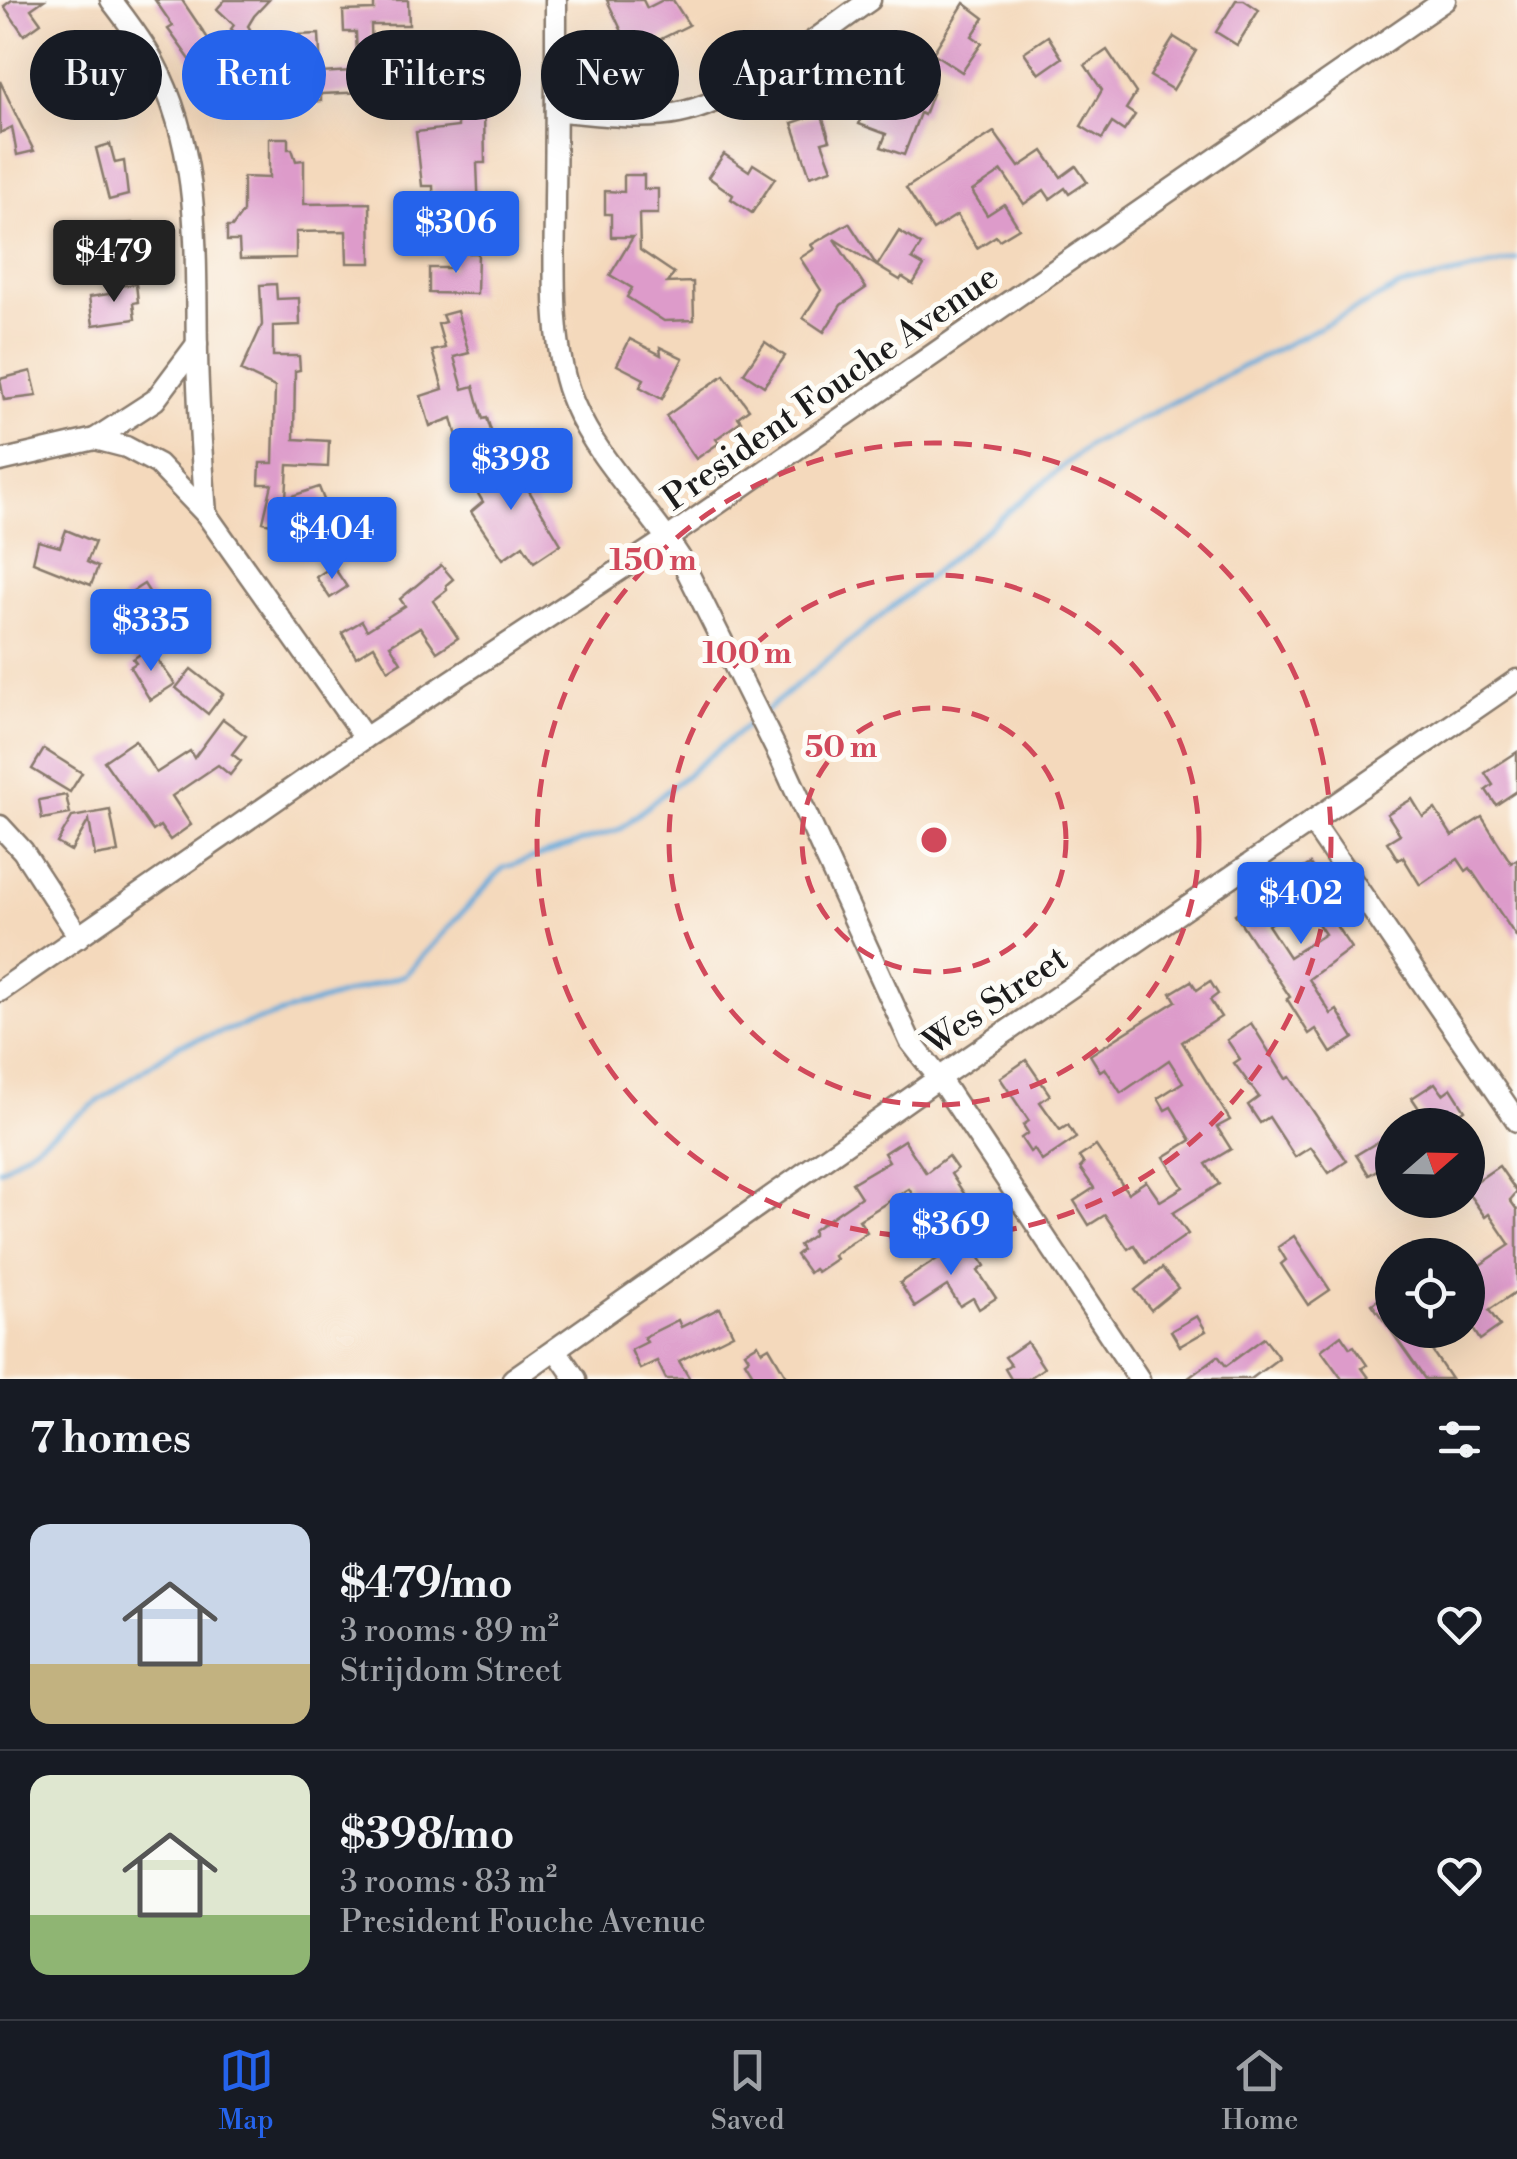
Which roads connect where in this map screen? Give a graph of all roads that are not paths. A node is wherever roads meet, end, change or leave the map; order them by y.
1 (110, 0) edge
2 (556, 0) edge
3 (870, 0) edge
4 (1446, 0) edge
5 (556, 30) edge
6 (679, 112) edge
7 (556, 120) edge
8 (197, 344) junction
9 (95, 438) junction
10 (0, 461) edge
11 (206, 514) junction
12 (668, 538) junction
13 (1517, 680) edge
14 (365, 738) junction
15 (1312, 822) junction
16 (0, 826) edge
17 (79, 938) junction
18 (0, 991) edge
19 (939, 1078) junction
20 (1517, 1121) edge
21 (556, 1350) junction
22 (513, 1379) edge
23 (576, 1379) edge
24 (1139, 1379) edge

1 - 8 street
2 - 5 street
3 - 6 street
4 - 12 street, President Fouche Avenue
7 - 12 street
8 - 9 street
8 - 11 street
9 - 10 street
9 - 11 street
11 - 14 street
12 - 14 street, President Fouche Avenue
12 - 19 street
13 - 15 street, Wes Street
14 - 17 street, President Fouche Avenue
15 - 19 street, Wes Street
15 - 20 street
16 - 17 street
17 - 18 street, President Fouche Avenue
19 - 21 street, Wes Street
19 - 24 street
21 - 22 street, Wes Street
21 - 23 street

